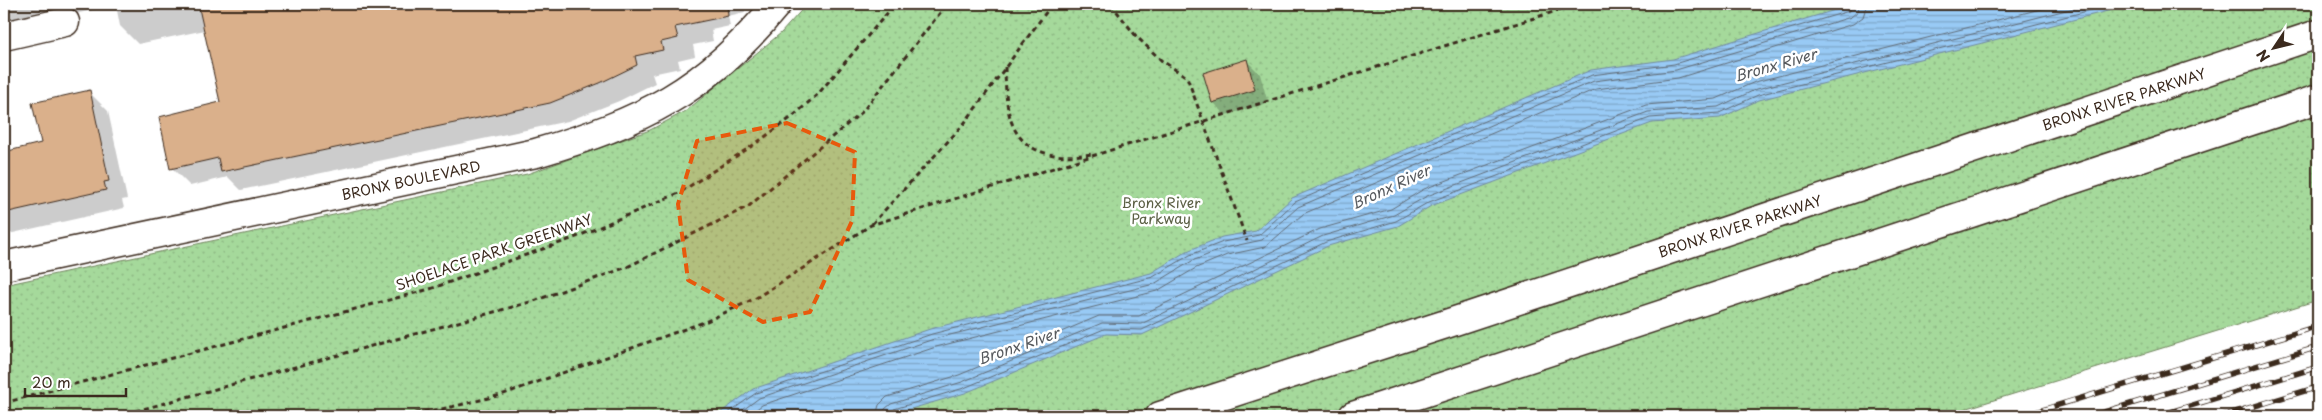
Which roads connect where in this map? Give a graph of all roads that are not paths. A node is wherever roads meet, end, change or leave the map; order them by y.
1 (777, 4) edge
2 (65, 22) dead end
3 (2318, 34) edge
4 (4, 36) edge
5 (2318, 99) edge
6 (4, 266) edge
7 (1160, 416) edge
8 (1354, 416) edge

1 - 6 main road, BRONX BOULEVARD
2 - 4 main road
3 - 7 main road, BRONX RIVER PARKWAY
5 - 8 main road

